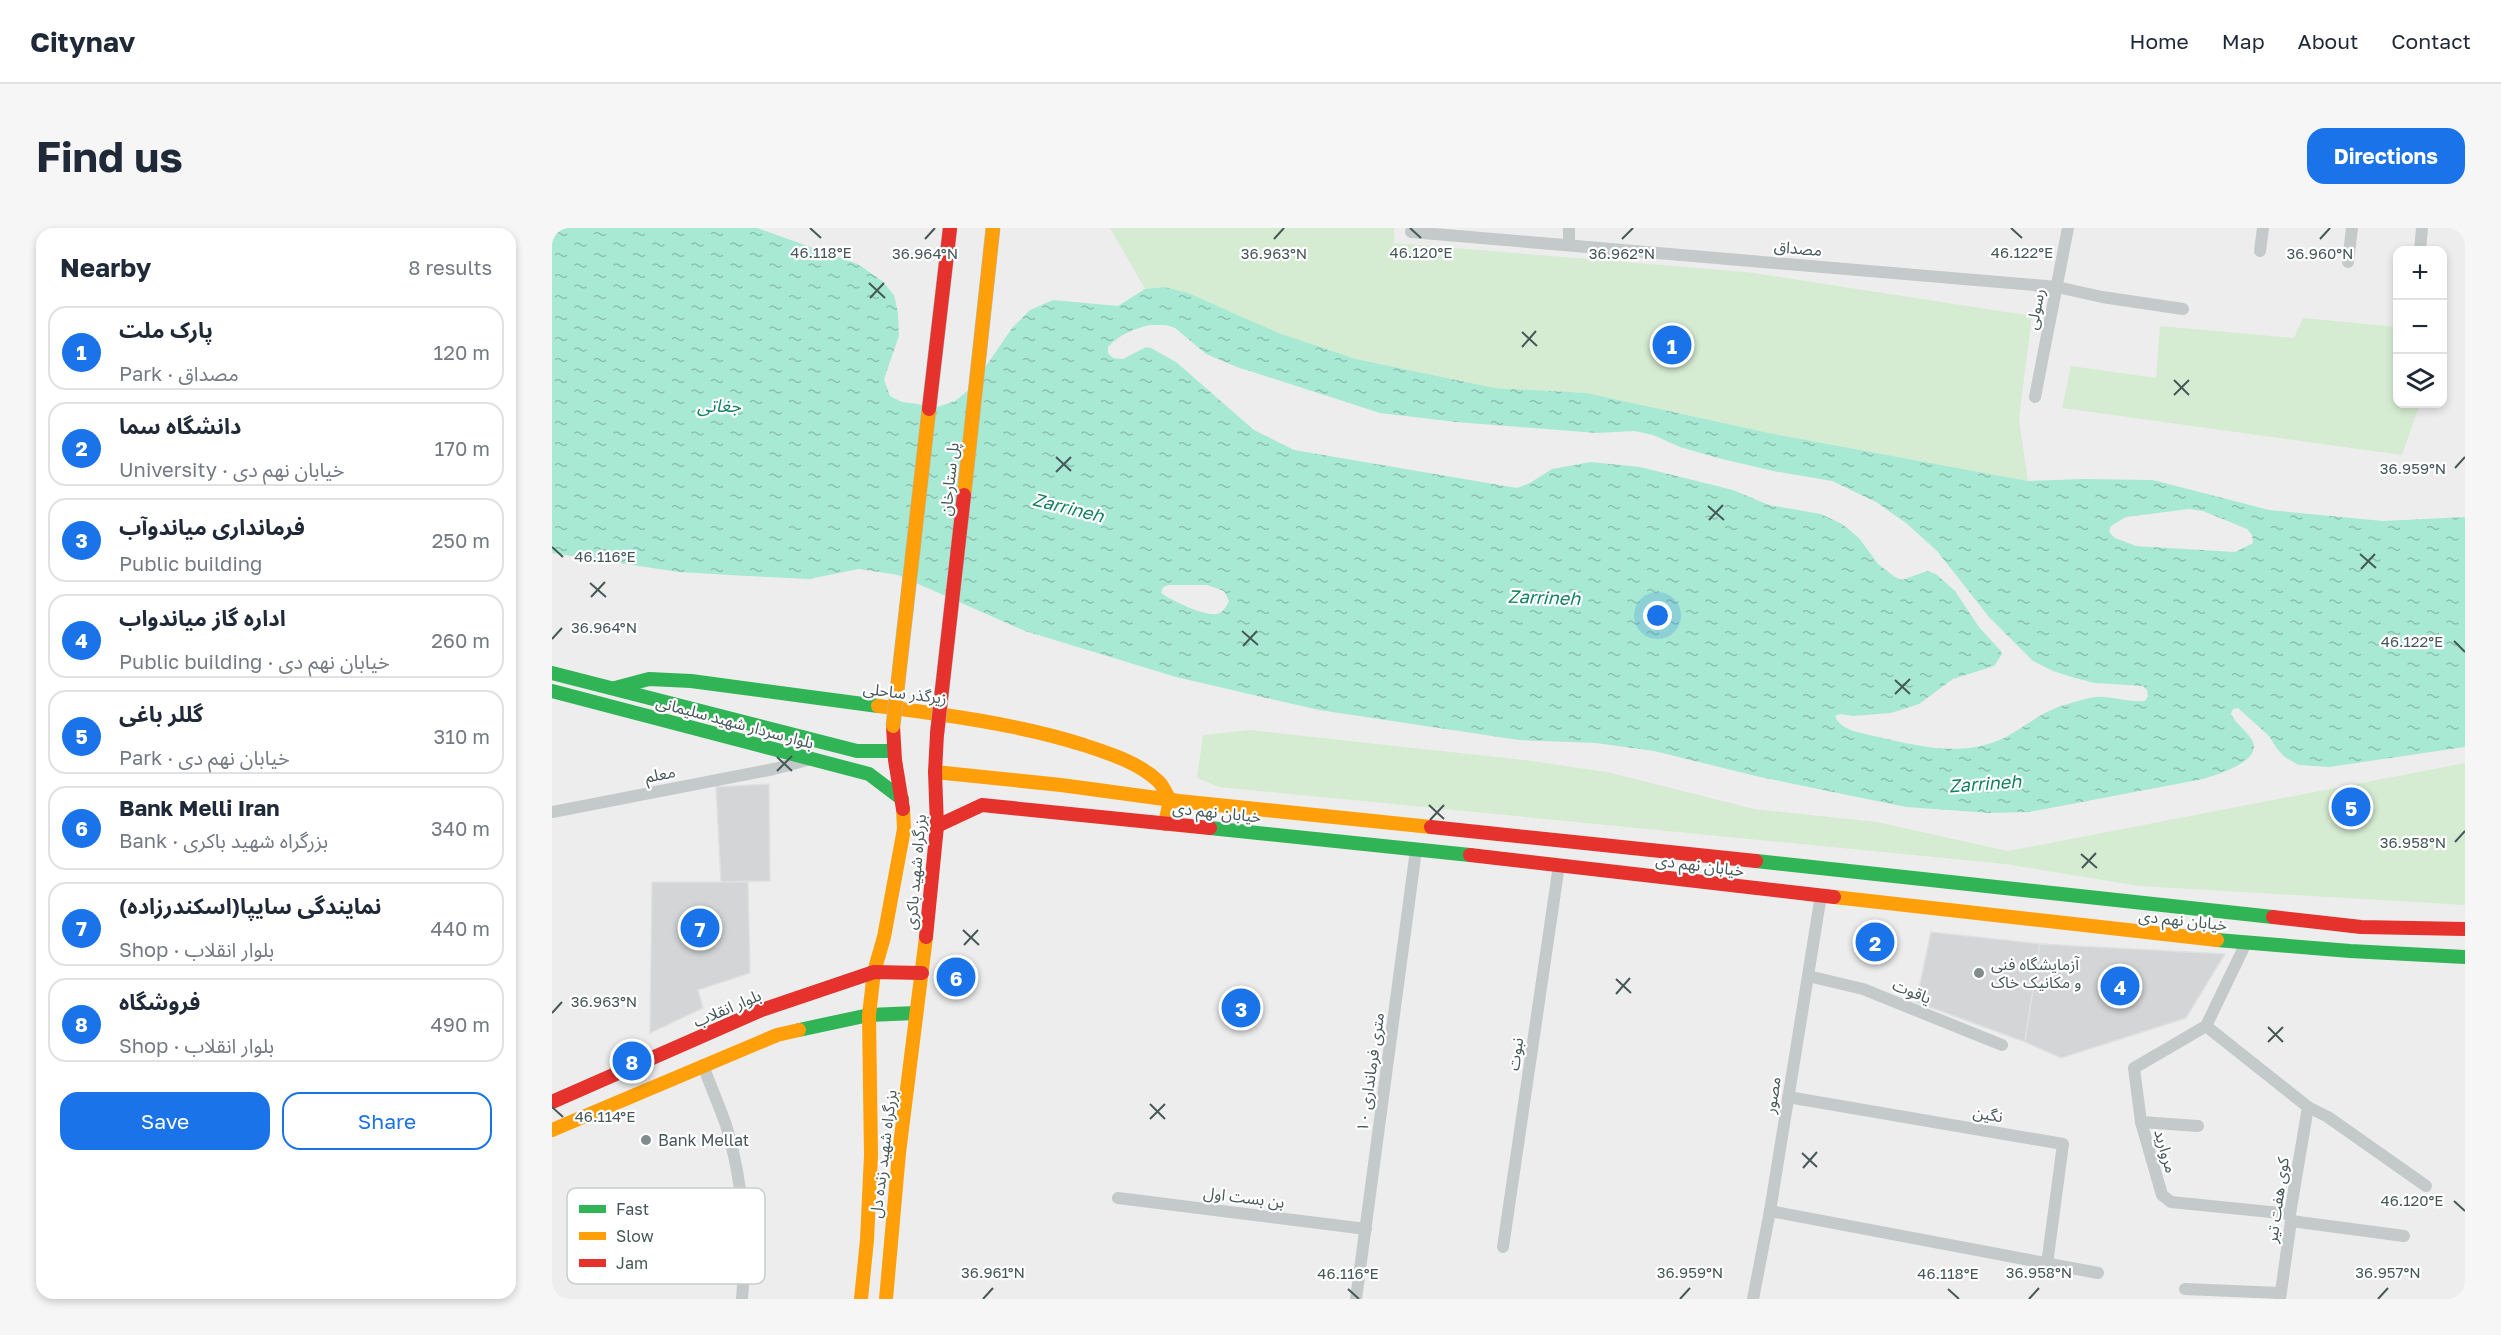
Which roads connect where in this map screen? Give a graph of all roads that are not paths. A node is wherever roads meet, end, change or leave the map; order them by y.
1 (950, 228) edge
2 (993, 228) edge
3 (1412, 228) edge
4 (1569, 228) edge
5 (2068, 228) edge
6 (2263, 228) edge
7 (2352, 228) edge
8 (2422, 228) edge
9 (1569, 244) junction
10 (2420, 246) edge
11 (2260, 251) dead end
12 (2348, 262) dead end
13 (2057, 286) junction
14 (2183, 309) dead end
15 (2035, 397) dead end
16 (552, 673) edge
17 (615, 688) junction
18 (552, 691) edge
19 (761, 726) junction
20 (893, 726) joint
21 (937, 734) joint
22 (756, 744) junction
23 (894, 751) junction
24 (813, 759) junction
25 (935, 772) junction
26 (902, 799) junction
27 (1170, 800) junction
28 (552, 812) edge
29 (1165, 824) junction
30 (937, 826) junction
31 (1416, 850) junction
32 (1559, 865) junction
33 (1825, 868) junction
34 (1821, 895) junction
35 (2396, 928) junction
36 (2465, 929) edge
37 (2246, 943) junction
38 (2396, 954) junction
39 (2465, 957) edge
40 (874, 972) junction
41 (922, 972) junction
42 (1808, 976) junction
43 (759, 1011) junction
44 (916, 1013) junction
45 (869, 1014) junction
46 (2206, 1026) junction
47 (763, 1040) junction
48 (2002, 1045) dead end
49 (703, 1065) junction
50 (1788, 1097) junction
51 (552, 1102) edge
52 (2308, 1107) junction
53 (2141, 1122) junction
54 (2198, 1126) dead end
55 (552, 1130) edge
56 (2426, 1186) dead end
57 (739, 1188) edge
58 (1118, 1198) dead end
59 (1770, 1211) junction
60 (2291, 1218) junction
61 (1366, 1229) junction
62 (2404, 1236) dead end
63 (1503, 1247) dead end
64 (2047, 1264) junction
65 (2098, 1273) dead end
66 (743, 1284) edge
67 (2185, 1289) dead end
68 (2280, 1296) edge
69 (742, 1299) edge
70 (861, 1299) edge
71 (886, 1299) edge
72 (1356, 1299) edge
73 (1753, 1299) edge

1 - 20 main road, پل ستارخان, bridge
2 - 21 main road, پل ستارخان, bridge
3 - 9 street, مصداق
4 - 9 street
5 - 13 street, رسولی
6 - 11 street
7 - 12 street
8 - 10 street
9 - 13 street, مصداق
13 - 14 street, مصداق
13 - 15 street, رسولی
16 - 17 main road, بلوار سردار شهید سلیمانی
17 - 19 main road, بلوار سردار شهید سلیمانی
17 - 27 main road, زیرگذر ساحلی
18 - 22 main road, بلوار سردار شهید سلیمانی
19 - 22 main road
19 - 23 main road, بلوار سردار شهید سلیمانی
20 - 23 main road, بزرگراه شهید باکری
21 - 25 main road, بزرگراه شهید باکری
22 - 24 main road, بلوار سردار شهید سلیمانی
23 - 26 main road, بزرگراه شهید باکری
24 - 26 main road, بلوار سردار شهید سلیمانی
24 - 28 street, معلم
25 - 27 main road, خیابان نهم دی
25 - 30 main road, بزرگراه شهید باکری
26 - 40 main road, بزرگراه شهید باکری
27 - 29 main road
27 - 33 main road, خیابان نهم دی
29 - 30 main road, خیابان نهم دی
29 - 31 main road, خیابان نهم دی
30 - 41 main road, بزرگراه شهید باکری
31 - 32 main road, خیابان نهم دی
31 - 61 street, ۱۰ متری فرمانداری
32 - 34 main road, خیابان نهم دی
32 - 63 street, نبوت
33 - 34 main road
33 - 35 main road, خیابان نهم دی
34 - 37 main road, خیابان نهم دی
34 - 42 street, مصور
35 - 36 main road, خیابان نهم دی
35 - 38 main road
37 - 38 main road, خیابان نهم دی
37 - 46 street
38 - 39 main road, خیابان نهم دی
40 - 41 main road, بلوار انقلاب
40 - 43 main road, بلوار انقلاب
40 - 45 main road, بزرگراه شهید زنده دل
41 - 44 main road, بزرگراه شهید باکری
42 - 48 street, یاقوت
42 - 50 street, مصور
43 - 47 main road
43 - 51 main road, بلوار انقلاب
44 - 45 main road
44 - 71 main road, بزرگراه شهید زنده دل
45 - 47 main road
45 - 70 main road, بزرگراه شهید زنده دل
46 - 52 street
46 - 53 street, مروارید
47 - 49 main road
49 - 55 main road
49 - 57 street
50 - 59 street, مصور
50 - 64 street, نگین
52 - 56 street
52 - 60 street, کوی هفت تیر
53 - 54 street
53 - 60 street, مروارید
58 - 61 street, بن بست اول
59 - 64 street
59 - 73 street, مصور
60 - 62 street, مروارید
60 - 68 street, کوی هفت تیر
61 - 72 street, ۱۰ متری فرمانداری
64 - 65 street
66 - 69 street
67 - 68 street

